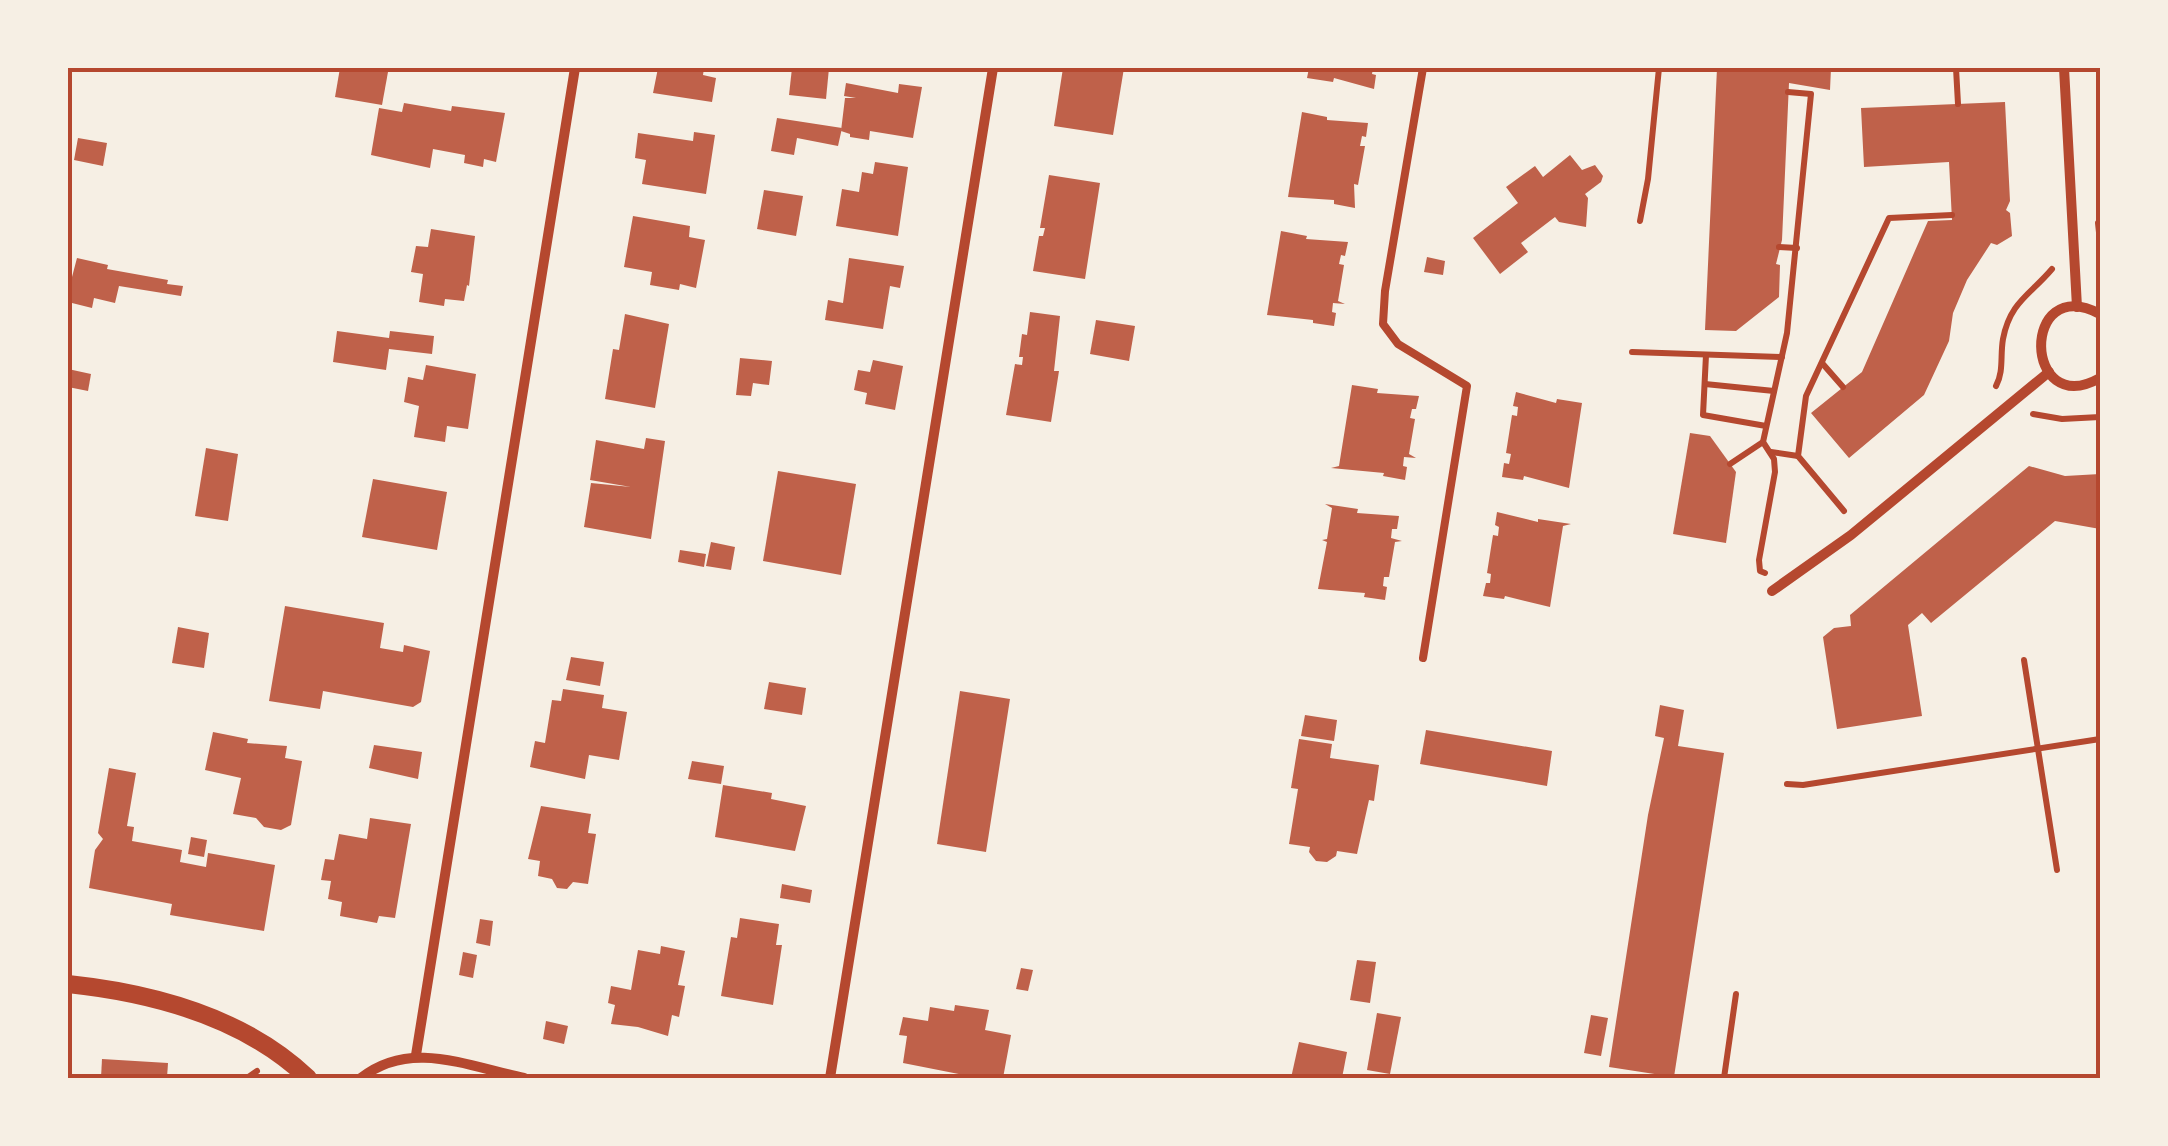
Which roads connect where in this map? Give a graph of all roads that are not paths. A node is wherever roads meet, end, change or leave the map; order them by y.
1 (576, 68) edge
2 (993, 68) edge
3 (1423, 68) edge
4 (2064, 68) edge
5 (2077, 307) junction
6 (2100, 314) edge
7 (2049, 372) junction
8 (2100, 378) edge
9 (1772, 592) dead end
10 (1423, 658) dead end
11 (68, 984) edge
12 (416, 1054) junction
13 (308, 1078) edge
14 (361, 1078) edge
15 (524, 1078) edge
16 (830, 1078) edge

1 - 12 street
2 - 16 street
3 - 10 lane
4 - 5 street
5 - 6 street
5 - 7 street
7 - 8 street
7 - 9 street
11 - 13 street
12 - 14 street
12 - 15 street

